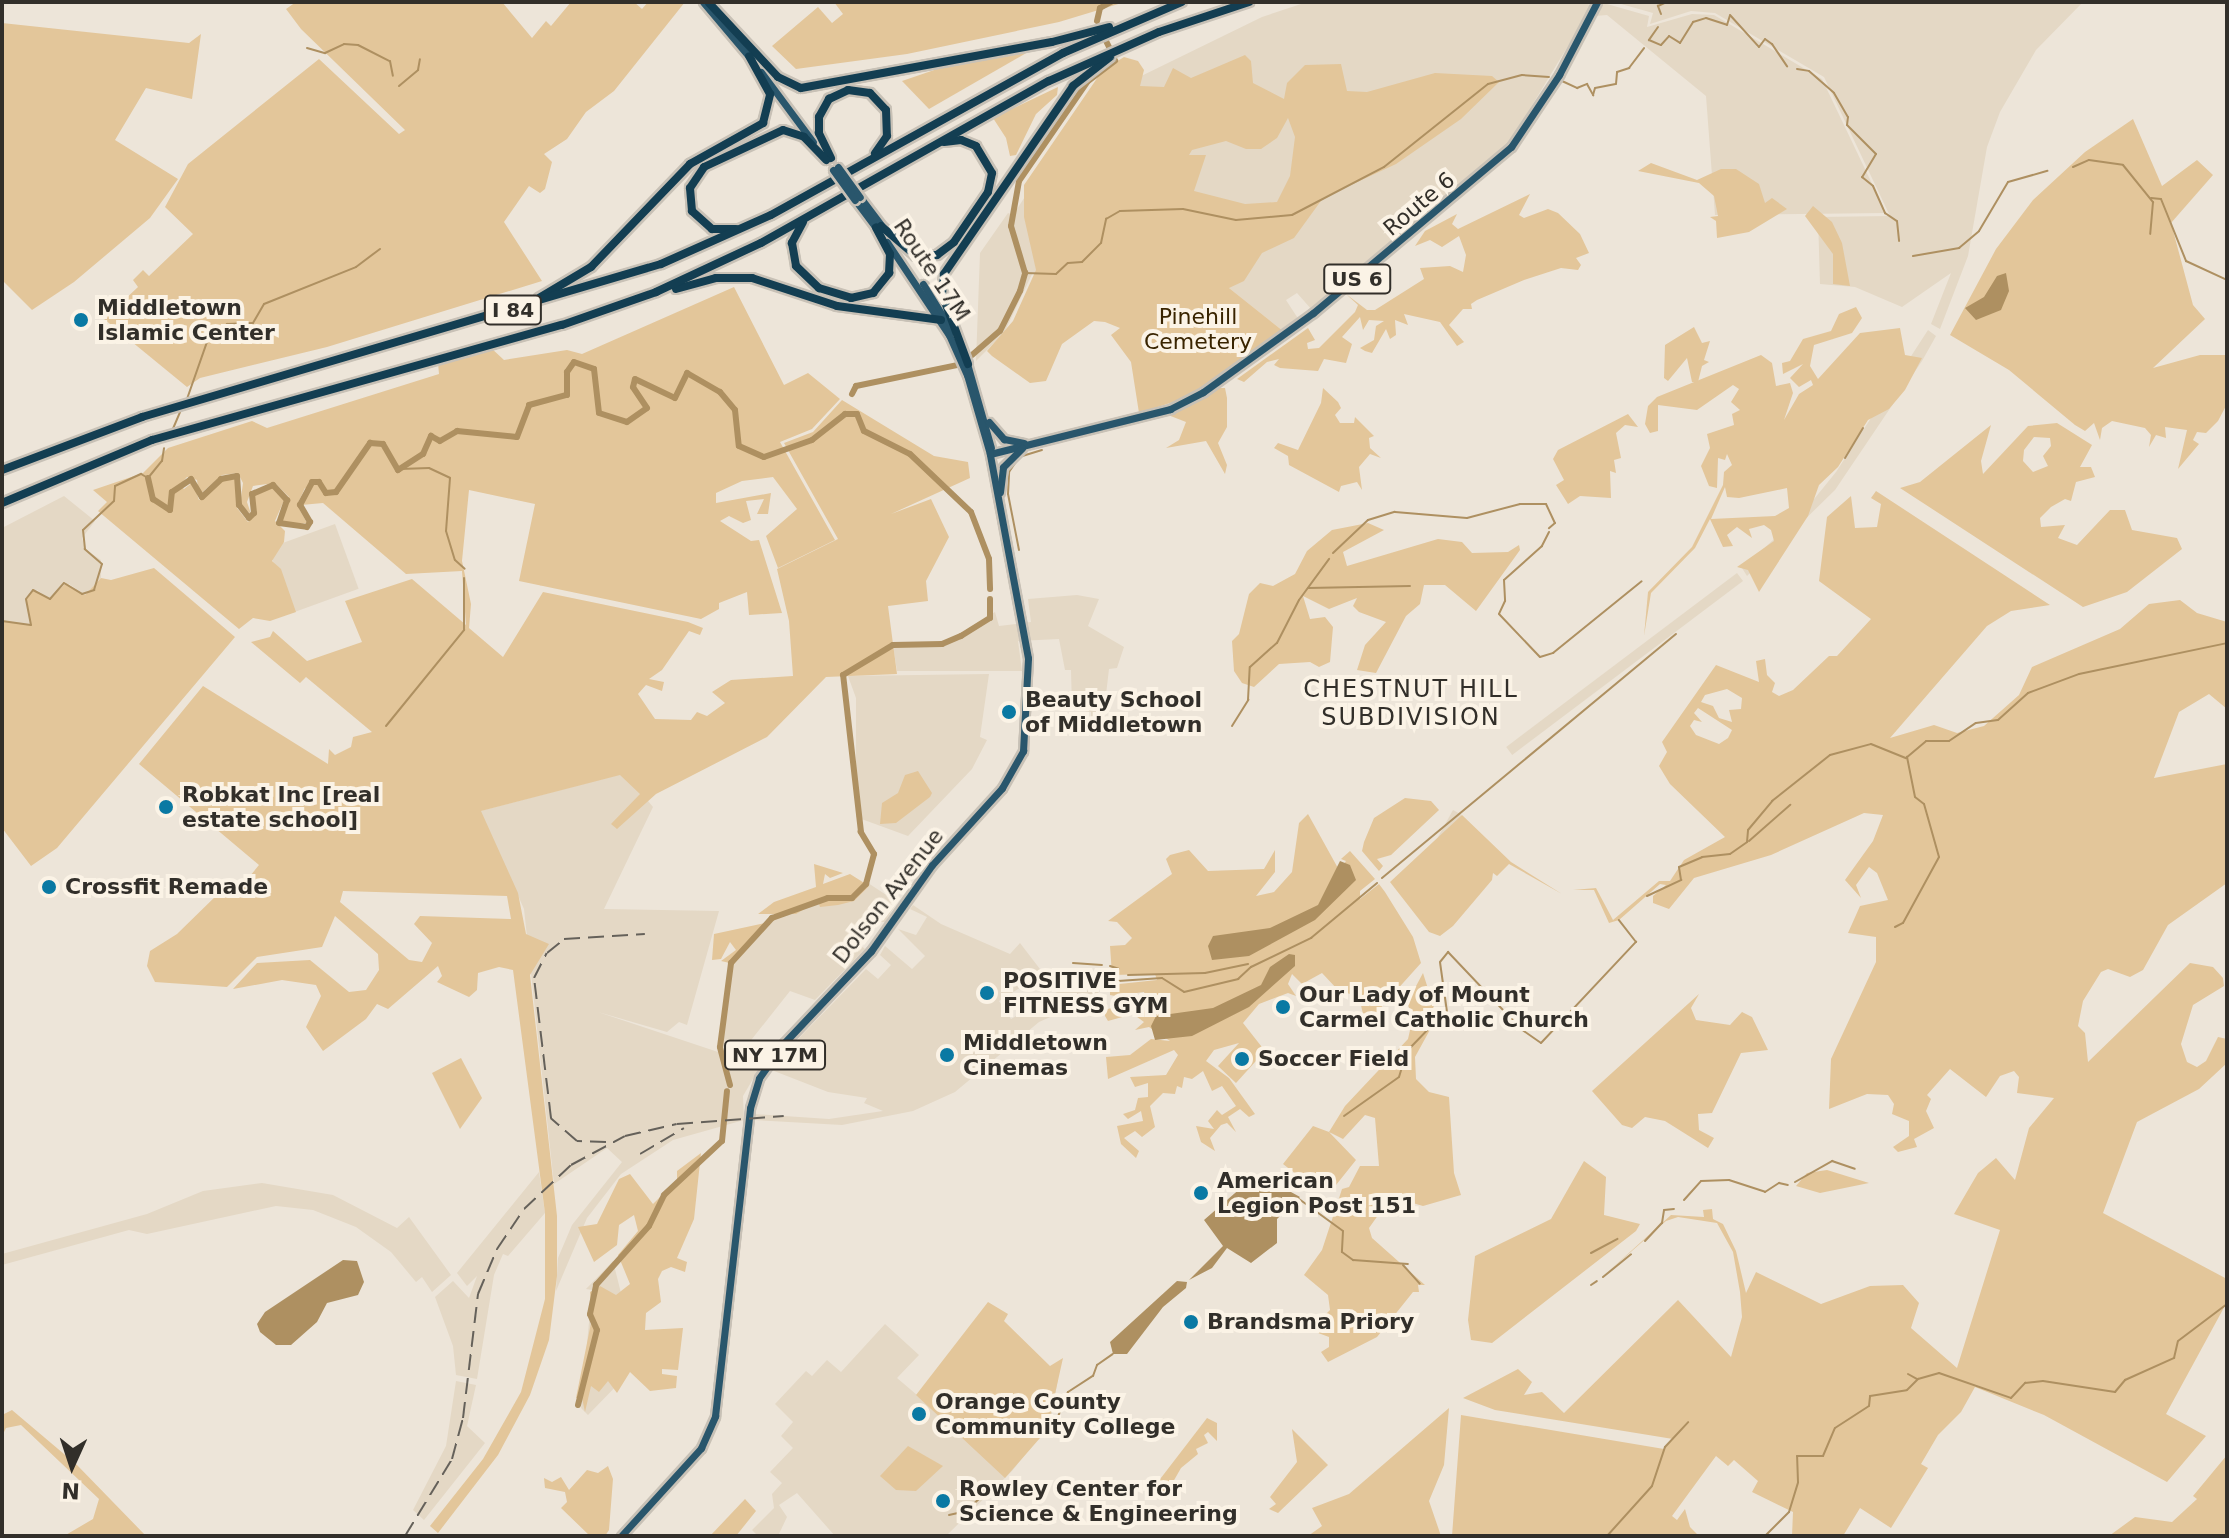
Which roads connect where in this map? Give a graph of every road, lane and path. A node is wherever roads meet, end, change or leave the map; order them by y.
1 (707, 2) edge
2 (1182, 2) edge
3 (1249, 2) edge
4 (1597, 2) edge
5 (1152, 13) junction
6 (1159, 32) junction
7 (749, 56) junction
8 (918, 153) junction
9 (828, 159) junction
10 (852, 170) junction
11 (823, 207) junction
12 (766, 217) junction
13 (879, 227) junction
14 (622, 305) junction
15 (487, 318) junction
16 (941, 320) junction
17 (968, 364) junction
18 (982, 404) junction
19 (1030, 444) junction
20 (990, 454) junction
21 (2, 470) edge
22 (2, 503) edge
23 (1000, 510) junction
24 (621, 1536) edge

1 - 5 highway
1 - 7 main road, Route 17M
1 - 9 main road, Route 17M
2 - 5 highway, I 84
3 - 6 highway, I 84
4 - 19 main road, Route 6 / US 6
5 - 10 highway, I 84
6 - 8 highway, I 84
6 - 17 highway
7 - 9 main road, Route 17M
7 - 15 highway
8 - 11 highway, I 84
8 - 13 highway
9 - 10 highway
9 - 12 highway
9 - 13 main road, Route 17M, bridge
10 - 12 highway, I 84
11 - 13 highway
11 - 14 highway, I 84
12 - 15 highway, I 84
13 - 16 main road, Route 17M
13 - 17 main road, Route 17M
14 - 16 highway
14 - 22 highway, I 84
15 - 21 highway, I 84
16 - 20 main road, Route 17M
17 - 18 main road, Route 17M
18 - 19 main road
18 - 20 main road, Route 17M
19 - 20 main road, US 6
19 - 23 main road
20 - 23 main road, NY 17M
23 - 24 main road, Dolson Avenue / NY 17M

